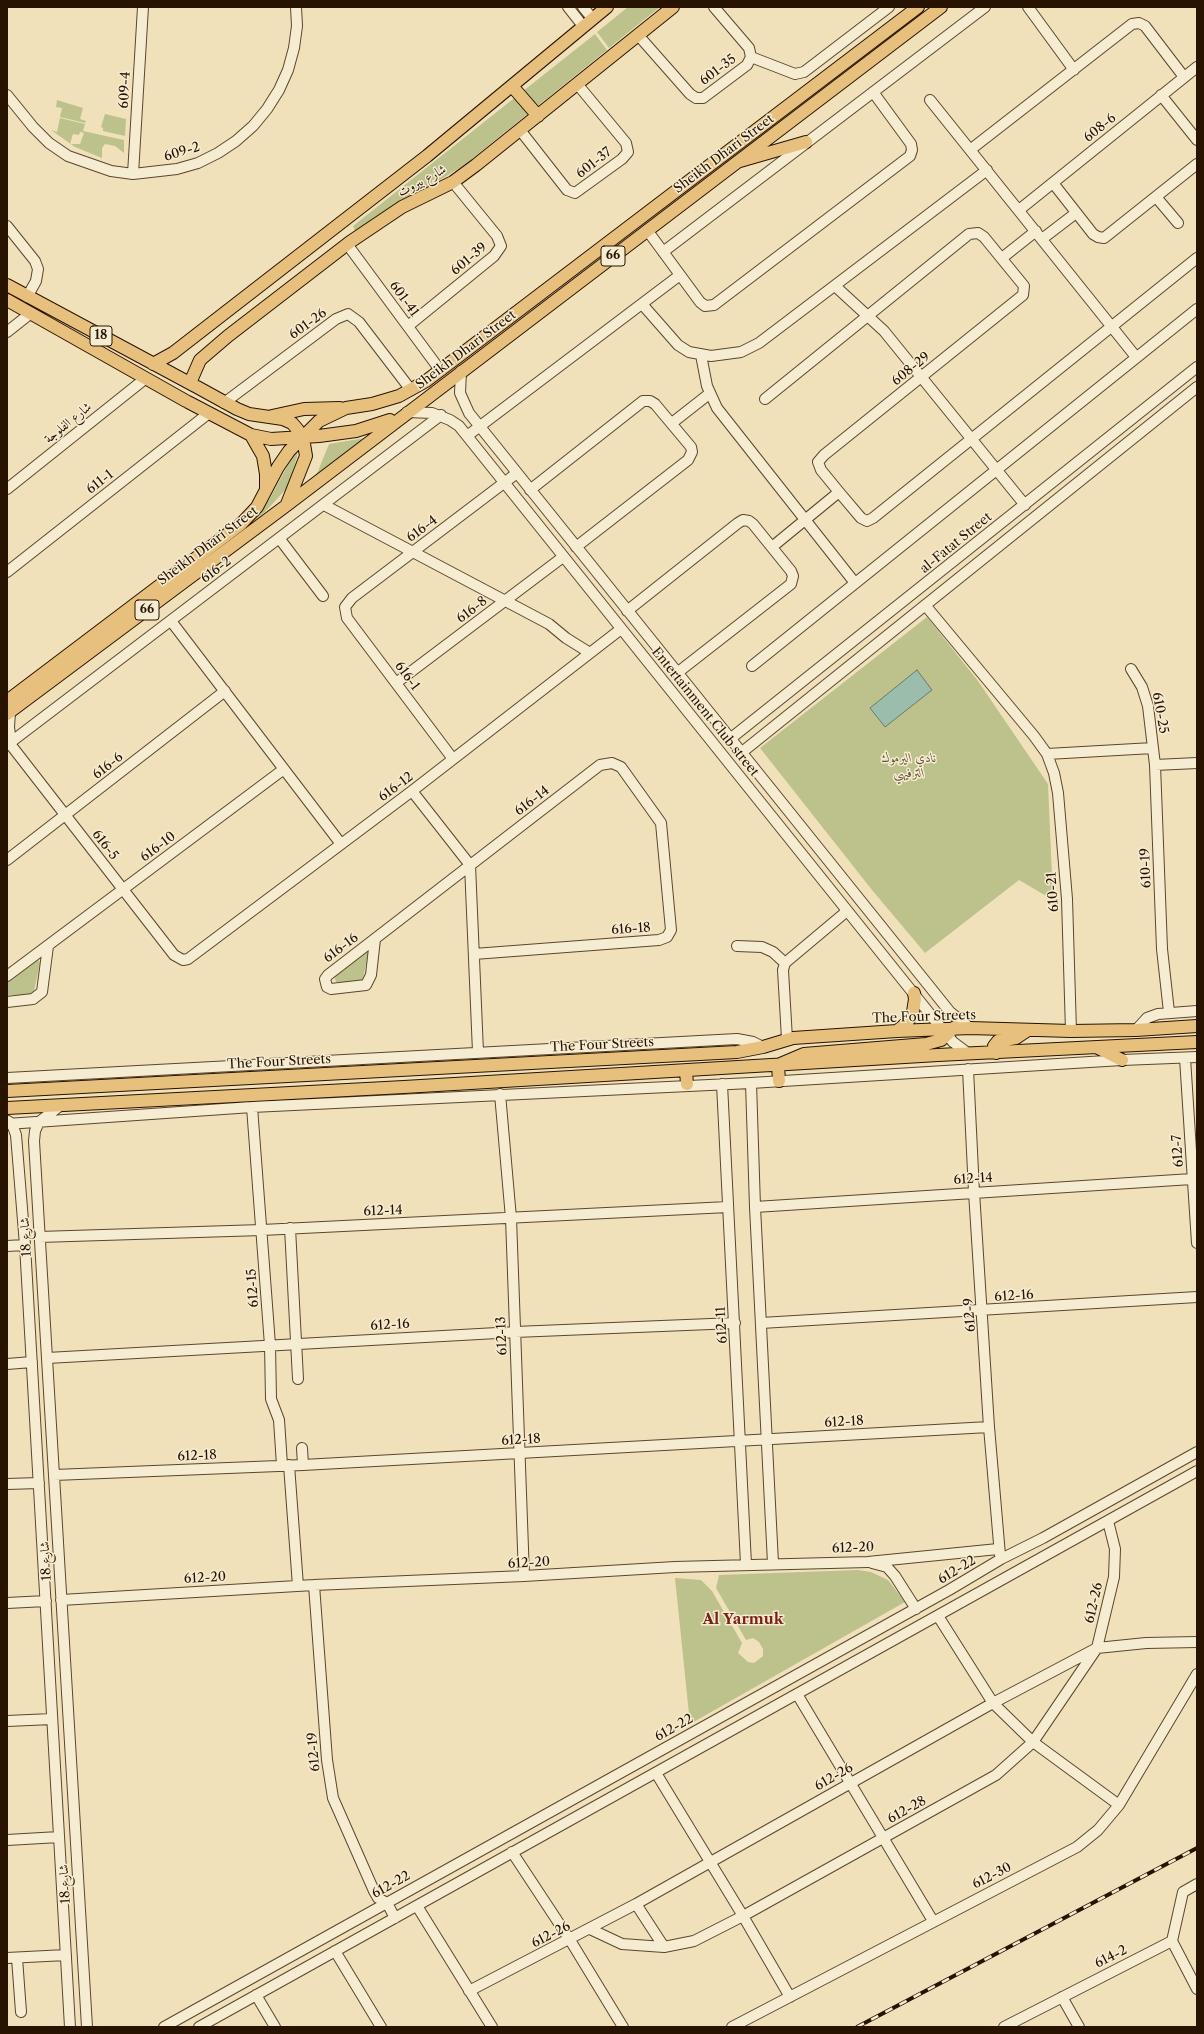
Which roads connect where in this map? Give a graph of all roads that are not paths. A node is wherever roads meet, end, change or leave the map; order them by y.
1 (143, 7) edge
2 (296, 7) edge
3 (568, 7) edge
4 (584, 7) edge
5 (607, 7) edge
6 (673, 7) edge
7 (714, 7) edge
8 (889, 7) edge
9 (918, 7) edge
10 (941, 7) edge
11 (985, 7) edge
12 (1028, 7) edge
13 (588, 22) junction
14 (638, 35) junction
15 (751, 57) junction
16 (1197, 67) edge
17 (1074, 70) junction
18 (1184, 77) junction
19 (578, 85) junction
20 (512, 86) junction
21 (873, 92) junction
22 (7, 95) edge
23 (1161, 95) junction
24 (930, 100) dead end
25 (538, 116) junction
26 (520, 130) junction
27 (1197, 140) edge
28 (806, 142) junction
29 (970, 150) junction
30 (737, 162) junction
31 (1197, 164) edge
32 (987, 170) junction
33 (134, 174) junction
34 (453, 182) junction
35 (1053, 183) junction
36 (1156, 196) junction
37 (1019, 210) junction
38 (1076, 213) junction
39 (1178, 222) dead end
40 (7, 226) edge
41 (647, 230) junction
42 (1036, 231) junction
43 (1042, 240) junction
44 (347, 244) junction
45 (663, 252) junction
46 (1002, 258) junction
47 (1197, 258) edge
48 (680, 275) junction
49 (7, 285) edge
50 (836, 286) junction
51 (27, 297) junction
52 (7, 300) edge
53 (642, 304) junction
54 (1197, 308) edge
55 (31, 313) junction
56 (226, 313) junction
57 (868, 315) junction
58 (408, 326) junction
59 (1112, 326) junction
60 (236, 331) junction
61 (7, 332) edge
62 (701, 355) junction
63 (1136, 357) junction
64 (153, 364) junction
65 (1197, 367) edge
66 (440, 370) junction
67 (461, 371) junction
68 (922, 377) junction
69 (146, 378) junction
70 (194, 385) junction
71 (1197, 387) edge
72 (411, 390) junction
73 (709, 394) junction
74 (765, 399) dead end
75 (224, 403) junction
76 (346, 408) junction
77 (407, 412) junction
78 (210, 413) junction
79 (441, 415) junction
80 (270, 416) junction
81 (672, 423) junction
82 (479, 427) junction
83 (251, 435) junction
84 (466, 436) junction
85 (302, 437) junction
86 (971, 439) junction
87 (996, 470) junction
88 (517, 473) junction
89 (504, 483) junction
90 (7, 488) edge
91 (530, 490) junction
92 (839, 492) junction
93 (265, 493) junction
94 (287, 505) junction
95 (324, 505) junction
96 (1024, 505) junction
97 (805, 520) junction
98 (280, 538) junction
99 (576, 547) junction
100 (772, 547) junction
101 (413, 552) junction
102 (563, 557) junction
103 (7, 572) edge
104 (855, 583) junction
105 (606, 585) junction
106 (592, 593) junction
107 (323, 596) dead end
108 (505, 601) junction
109 (925, 605) junction
110 (345, 607) joint
111 (627, 611) junction
112 (171, 621) junction
113 (621, 629) junction
114 (854, 641) junction
115 (590, 653) junction
116 (863, 654) junction
117 (752, 666) dead end
118 (1131, 669) dead end
119 (677, 673) junction
120 (396, 683) junction
121 (225, 691) junction
122 (8, 709) edge
123 (734, 736) junction
124 (8, 743) edge
125 (1153, 748) junction
126 (745, 750) junction
127 (1047, 754) junction
128 (453, 759) junction
129 (612, 763) joint
130 (1197, 763) edge
131 (1155, 766) junction
132 (284, 769) junction
133 (412, 791) junction
134 (66, 816) junction
135 (341, 844) junction
136 (7, 860) edge
137 (470, 865) junction
138 (123, 890) junction
139 (847, 911) junction
140 (375, 939) junction
141 (48, 946) junction
142 (737, 946) dead end
143 (474, 954) junction
144 (183, 960) joint
145 (784, 963) junction
146 (7, 976) edge
147 (914, 993) junction
148 (7, 1002) edge
149 (1197, 1011) edge
150 (1169, 1012) junction
151 (1197, 1026) edge
152 (950, 1028) junction
153 (924, 1030) junction
154 (1028, 1030) junction
155 (1136, 1030) junction
156 (897, 1031) junction
157 (1071, 1031) junction
158 (787, 1039) junction
159 (1197, 1042) edge
160 (926, 1044) junction
161 (763, 1047) junction
162 (1097, 1048) junction
163 (478, 1052) junction
164 (996, 1053) junction
165 (969, 1054) junction
166 (1184, 1058) junction
167 (1197, 1058) edge
168 (1122, 1060) junction
169 (778, 1065) junction
170 (403, 1069) junction
171 (968, 1069) junction
172 (686, 1071) junction
173 (7, 1078) edge
174 (779, 1081) junction
175 (751, 1082) junction
176 (687, 1084) junction
177 (722, 1084) junction
178 (404, 1087) junction
179 (7, 1091) edge
180 (500, 1094) junction
181 (61, 1105) junction
182 (252, 1107) junction
183 (7, 1108) edge
184 (39, 1122) junction
185 (9, 1123) edge
186 (1192, 1179) junction
187 (974, 1192) junction
188 (728, 1207) junction
189 (755, 1207) junction
190 (510, 1218) junction
191 (290, 1228) junction
192 (262, 1230) junction
193 (39, 1237) junction
194 (1197, 1243) edge
195 (25, 1245) junction
196 (7, 1246) edge
197 (1197, 1297) edge
198 (983, 1311) junction
199 (735, 1322) junction
200 (761, 1323) junction
201 (515, 1332) junction
202 (296, 1343) junction
203 (270, 1345) junction
204 (47, 1358) junction
205 (32, 1362) junction
206 (7, 1364) edge
207 (298, 1379) dead end
208 (35, 1422) junction
209 (50, 1422) junction
210 (989, 1427) junction
211 (767, 1440) junction
212 (740, 1441) junction
213 (302, 1448) dead end
214 (1197, 1452) edge
215 (520, 1453) junction
216 (286, 1465) junction
217 (303, 1465) junction
218 (1197, 1471) edge
219 (54, 1474) junction
220 (39, 1483) junction
221 (7, 1484) edge
222 (1108, 1521) junction
223 (1043, 1538) junction
224 (1051, 1552) junction
225 (1000, 1554) junction
226 (868, 1562) junction
227 (773, 1563) junction
228 (746, 1564) junction
229 (524, 1576) junction
230 (314, 1585) junction
231 (298, 1586) junction
232 (61, 1600) junction
233 (46, 1601) junction
234 (7, 1603) edge
235 (916, 1608) junction
236 (938, 1616) junction
237 (1197, 1642) edge
238 (1097, 1648) junction
239 (48, 1652) junction
240 (64, 1652) junction
241 (1197, 1674) edge
242 (797, 1694) junction
243 (993, 1703) junction
244 (52, 1719) junction
245 (715, 1720) junction
246 (7, 1722) edge
247 (724, 1735) junction
248 (1032, 1742) junction
249 (656, 1773) junction
250 (72, 1780) junction
251 (56, 1781) junction
252 (850, 1783) junction
253 (1119, 1805) junction
254 (59, 1837) junction
255 (884, 1838) junction
256 (7, 1840) edge
257 (512, 1852) junction
258 (710, 1863) junction
259 (1197, 1884) edge
260 (62, 1894) junction
261 (79, 1894) junction
262 (387, 1903) junction
263 (636, 1904) junction
264 (417, 1906) junction
265 (743, 1916) junction
266 (395, 1918) junction
267 (933, 1921) junction
268 (590, 1929) junction
269 (570, 1940) junction
270 (1172, 1941) junction
271 (664, 1947) junction
272 (335, 1951) junction
273 (66, 1955) junction
274 (12, 1958) edge
275 (1197, 1989) edge
276 (469, 1991) junction
277 (256, 1995) junction
278 (790, 1997) junction
279 (1062, 1997) junction
280 (21, 2012) dead end
281 (70, 2027) edge
282 (87, 2027) edge
283 (164, 2027) edge
284 (199, 2027) edge
285 (275, 2027) edge
286 (381, 2027) edge
287 (492, 2027) edge
288 (622, 2027) edge
289 (732, 2027) edge
290 (1004, 2027) edge
291 (1079, 2027) edge

1 - 33 street, 609-4
2 - 33 street, 609-2
3 - 13 street
4 - 13 street
5 - 13 main road, شارع بيروت
6 - 14 main road, شارع بيروت
7 - 15 street, 601-35
8 - 15 street
9 - 66 main road, Sheikh Dhari Street / 66
10 - 30 main road, Sheikh Dhari Street / 66
11 - 21 street
12 - 17 street
13 - 20 main road, شارع بيروت
14 - 15 street, 601-35
14 - 19 main road, شارع بيروت
16 - 18 street, 608-6
17 - 18 street
17 - 29 street
18 - 23 street, 608-6
19 - 25 main road, شارع بيروت
19 - 26 street, 601-37
20 - 25 main road
20 - 56 main road, شارع بيروت
21 - 28 street
21 - 48 street
22 - 33 street, 609-2
23 - 27 street
23 - 35 street, 608-6
24 - 29 street
25 - 26 main road, شارع بيروت
26 - 34 main road, شارع بيروت
28 - 30 main road
28 - 45 street
29 - 32 street
30 - 41 main road, Sheikh Dhari Street / 66
31 - 36 street
32 - 37 street
32 - 50 street
34 - 44 main road, شارع بيروت
34 - 58 street, 601-39
35 - 37 street, 608-6
35 - 38 street
36 - 38 street
36 - 39 street
37 - 42 street
38 - 43 street
40 - 51 street
41 - 45 street
41 - 67 main road, Sheikh Dhari Street / 66
42 - 43 street
42 - 46 street
43 - 59 street
44 - 58 street, 601-41
44 - 60 main road, شارع بيروت
45 - 48 street
46 - 57 street
46 - 68 street, 608-29
47 - 59 street
48 - 53 street
49 - 51 main road, 18
50 - 57 street
50 - 62 street
51 - 64 main road, 18
52 - 55 main road, 18
53 - 62 street
53 - 82 street
54 - 63 street
55 - 61 street
55 - 69 main road, 18
56 - 60 main road
56 - 64 main road, شارع بيروت
57 - 68 street
57 - 74 street
58 - 66 street, 601-41
59 - 63 street
59 - 86 street
60 - 70 main road, شارع بيروت
62 - 73 street
63 - 87 street
64 - 70 main road, 18
65 - 96 street, al-Fatat Street
66 - 72 main road, Sheikh Dhari Street / 66
67 - 77 main road, Sheikh Dhari Street / 66
67 - 82 street, Entertainment Club street
68 - 86 street
68 - 92 street, 608-29
69 - 78 main road, 18
69 - 90 street, شارع الفلوجة
70 - 75 main road, 18
71 - 109 street
72 - 75 street, 601-26
72 - 76 main road, Sheikh Dhari Street / 66
73 - 81 street
73 - 97 street
75 - 80 main road, 18
76 - 80 main road
76 - 85 main road, Sheikh Dhari Street / 66
77 - 79 street, Entertainment Club street
77 - 85 main road, 18
77 - 94 main road, Sheikh Dhari Street / 66
78 - 83 main road, 18
78 - 103 street, 611-1
79 - 84 street, Entertainment Club street
79 - 95 street, 616-2
80 - 85 main road, 18
81 - 91 street
81 - 99 street
82 - 84 street
82 - 88 street, Entertainment Club street
83 - 85 main road, 18
83 - 93 main road
84 - 89 street, Entertainment Club street
85 - 93 main road, Sheikh Dhari Street / 66
85 - 94 main road
86 - 87 street
86 - 92 street
87 - 96 street
87 - 104 street
88 - 89 street, 616-4
88 - 91 street, Entertainment Club street
89 - 101 street, 616-4
89 - 102 street, Entertainment Club street
91 - 99 street, Entertainment Club street
92 - 97 street
93 - 122 main road, Sheikh Dhari Street / 66
94 - 122 main road, Sheikh Dhari Street / 66
95 - 98 street, 616-2
95 - 101 street
96 - 114 street, al-Fatat Street
97 - 100 street
97 - 104 street
98 - 107 street
98 - 112 street, 616-2
99 - 105 street, Entertainment Club street
100 - 111 street
100 - 119 street
101 - 108 street
101 - 110 street, 616-4
102 - 106 street, Entertainment Club street
102 - 108 street, 616-8
104 - 117 street
105 - 106 street
105 - 111 street, Entertainment Club street
106 - 113 street, Entertainment Club street
108 - 115 street
108 - 120 street, 616-8
109 - 116 street
109 - 127 street, 610-21
110 - 120 street, 616-1
111 - 119 street, Entertainment Club street
112 - 121 street
112 - 124 street, 616-2
113 - 115 street, 616-12
113 - 139 street, Entertainment Club street
114 - 116 street
114 - 123 street, al-Fatat Street
115 - 128 street, 616-12
116 - 126 street
118 - 125 street, 610-25
119 - 123 street, Entertainment Club street
120 - 128 street, 616-1
121 - 132 street
121 - 134 street, 616-6
122 - 124 street
123 - 126 street, Entertainment Club street
124 - 134 street, 616-5
125 - 127 street
125 - 131 street, 610-25
126 - 152 street, Entertainment Club street
127 - 157 street, 610-21
128 - 133 street, 616-12
129 - 137 street, 616-14
129 - 143 street, 616-18
130 - 131 street
131 - 150 street, 610-19
132 - 135 street
132 - 138 street, 616-10
133 - 135 street, 616-12
133 - 137 street
134 - 136 street, 616-6
134 - 138 street, 616-5
135 - 144 street, 616-12
137 - 140 street, 616-16
137 - 143 street
138 - 141 street, 616-10
138 - 144 street, 616-5
139 - 145 street
139 - 147 street, Entertainment Club street
140 - 140 street, 616-16
141 - 146 street, 616-10
141 - 148 street
142 - 145 street
143 - 163 street
145 - 158 street
147 - 152 street, Entertainment Club street
147 - 156 main road
149 - 150 street
150 - 155 street
151 - 155 main road, The Four Streets
152 - 153 main road, The Four Streets
152 - 154 main road, The Four Streets
152 - 160 main road
152 - 165 street, Entertainment Club street
153 - 156 main road, The Four Streets
153 - 160 main road
154 - 157 main road, The Four Streets
154 - 164 main road
155 - 157 main road, The Four Streets
156 - 158 main road, The Four Streets
158 - 161 main road, The Four Streets
159 - 162 main road
160 - 169 main road
161 - 163 street
161 - 170 main road, The Four Streets
162 - 164 main road
162 - 168 main road
163 - 173 street
164 - 165 main road
165 - 169 main road
166 - 167 street
166 - 168 street
166 - 186 street, 612-7
168 - 171 street
169 - 172 main road
169 - 174 main road
170 - 178 main road
170 - 179 main road, The Four Streets
171 - 174 street
171 - 187 street, 612-9
172 - 176 main road
172 - 178 main road
174 - 175 street
175 - 177 street
175 - 189 street
176 - 177 street
176 - 180 street
177 - 188 street, 612-11
178 - 181 main road
180 - 182 street
180 - 190 street, 612-13
181 - 183 main road
181 - 184 street
182 - 184 street
182 - 192 street, 612-15
184 - 185 street
184 - 193 street, شارع 18
185 - 195 street, شارع 18
186 - 187 street, 612-14
186 - 194 street, 612-7
187 - 189 street, 612-14
187 - 198 street, 612-9
188 - 190 street, 612-14
188 - 199 street, 612-11
189 - 200 street
190 - 191 street, 612-14
190 - 201 street, 612-13
191 - 192 street, 612-14
191 - 202 street
192 - 193 street, 612-14
192 - 203 street, 612-15
193 - 204 street, شارع 18
195 - 196 street
195 - 205 street, شارع 18
197 - 198 street, 612-16
198 - 200 street, 612-16
198 - 210 street, 612-9
199 - 201 street, 612-16
199 - 212 street, 612-11
200 - 211 street
201 - 202 street, 612-16
201 - 215 street, 612-13
202 - 203 street, 612-16
202 - 207 street
203 - 204 street, 612-16
203 - 216 street, 612-15
204 - 209 street, شارع 18
205 - 206 street
205 - 208 street, شارع 18
208 - 209 street
208 - 220 street, شارع 18
209 - 219 street, شارع 18
210 - 211 street, 612-18
210 - 225 street, 612-9
211 - 212 street, 612-18
211 - 227 street
212 - 215 street, 612-18
212 - 228 street, 612-11
213 - 217 street
214 - 223 street, 612-22
215 - 217 street, 612-18
215 - 229 street, 612-13
216 - 217 street, 612-18
216 - 219 street, 612-18
216 - 231 street, 612-15
218 - 222 street
219 - 232 street, شارع 18
220 - 221 street
220 - 233 street, شارع 18
222 - 224 street
222 - 238 street, 612-26
223 - 224 street
223 - 225 street, 612-22
224 - 236 street
225 - 226 street, 612-20
225 - 235 street, 612-22
226 - 227 street, 612-20
226 - 235 street
227 - 228 street, 612-20
228 - 229 street, 612-20
229 - 230 street, 612-20
230 - 231 street, 612-20
230 - 262 street, 612-19
231 - 232 street, 612-20
232 - 240 street, شارع 18
233 - 234 street
233 - 239 street, شارع 18
235 - 245 street, 612-22
236 - 242 street
236 - 243 street
237 - 238 street
238 - 243 street, 612-26
238 - 248 street, 612-28
239 - 240 street
239 - 244 street, شارع 18
240 - 250 street, شارع 18
241 - 253 street, 612-30
242 - 247 street
242 - 252 street
243 - 248 street
243 - 252 street, 612-26
244 - 246 street
244 - 251 street, شارع 18
245 - 247 street
245 - 262 street, 612-22
247 - 249 street
248 - 253 street
248 - 255 street, 612-28
249 - 257 street
249 - 258 street
250 - 251 street
250 - 261 street, شارع 18
251 - 254 street, شارع 18
252 - 255 street
252 - 258 street, 612-26
253 - 267 street, 612-30
254 - 256 street
254 - 260 street, شارع 18
255 - 265 street, 612-28
255 - 267 street
257 - 264 street
257 - 269 street
258 - 263 street, 612-26
258 - 265 street
259 - 270 street
260 - 261 street
260 - 273 street, شارع 18
261 - 282 street, شارع 18
262 - 266 street, 612-19
262 - 283 street, 612-22
263 - 268 street, 612-26
263 - 271 street
264 - 266 street
264 - 276 street
265 - 271 street, 612-28
265 - 278 street
266 - 272 street
267 - 278 street, 612-30
268 - 269 street, 612-26
268 - 271 street, 612-28
269 - 276 street, 612-26
269 - 288 street
270 - 275 street
270 - 279 street, 614-2
272 - 277 street
272 - 286 street
273 - 274 street
273 - 281 street, شارع 18
274 - 280 street
276 - 287 street
277 - 284 street
277 - 285 street
278 - 289 street, 612-30
279 - 290 street, 614-2
279 - 291 street

